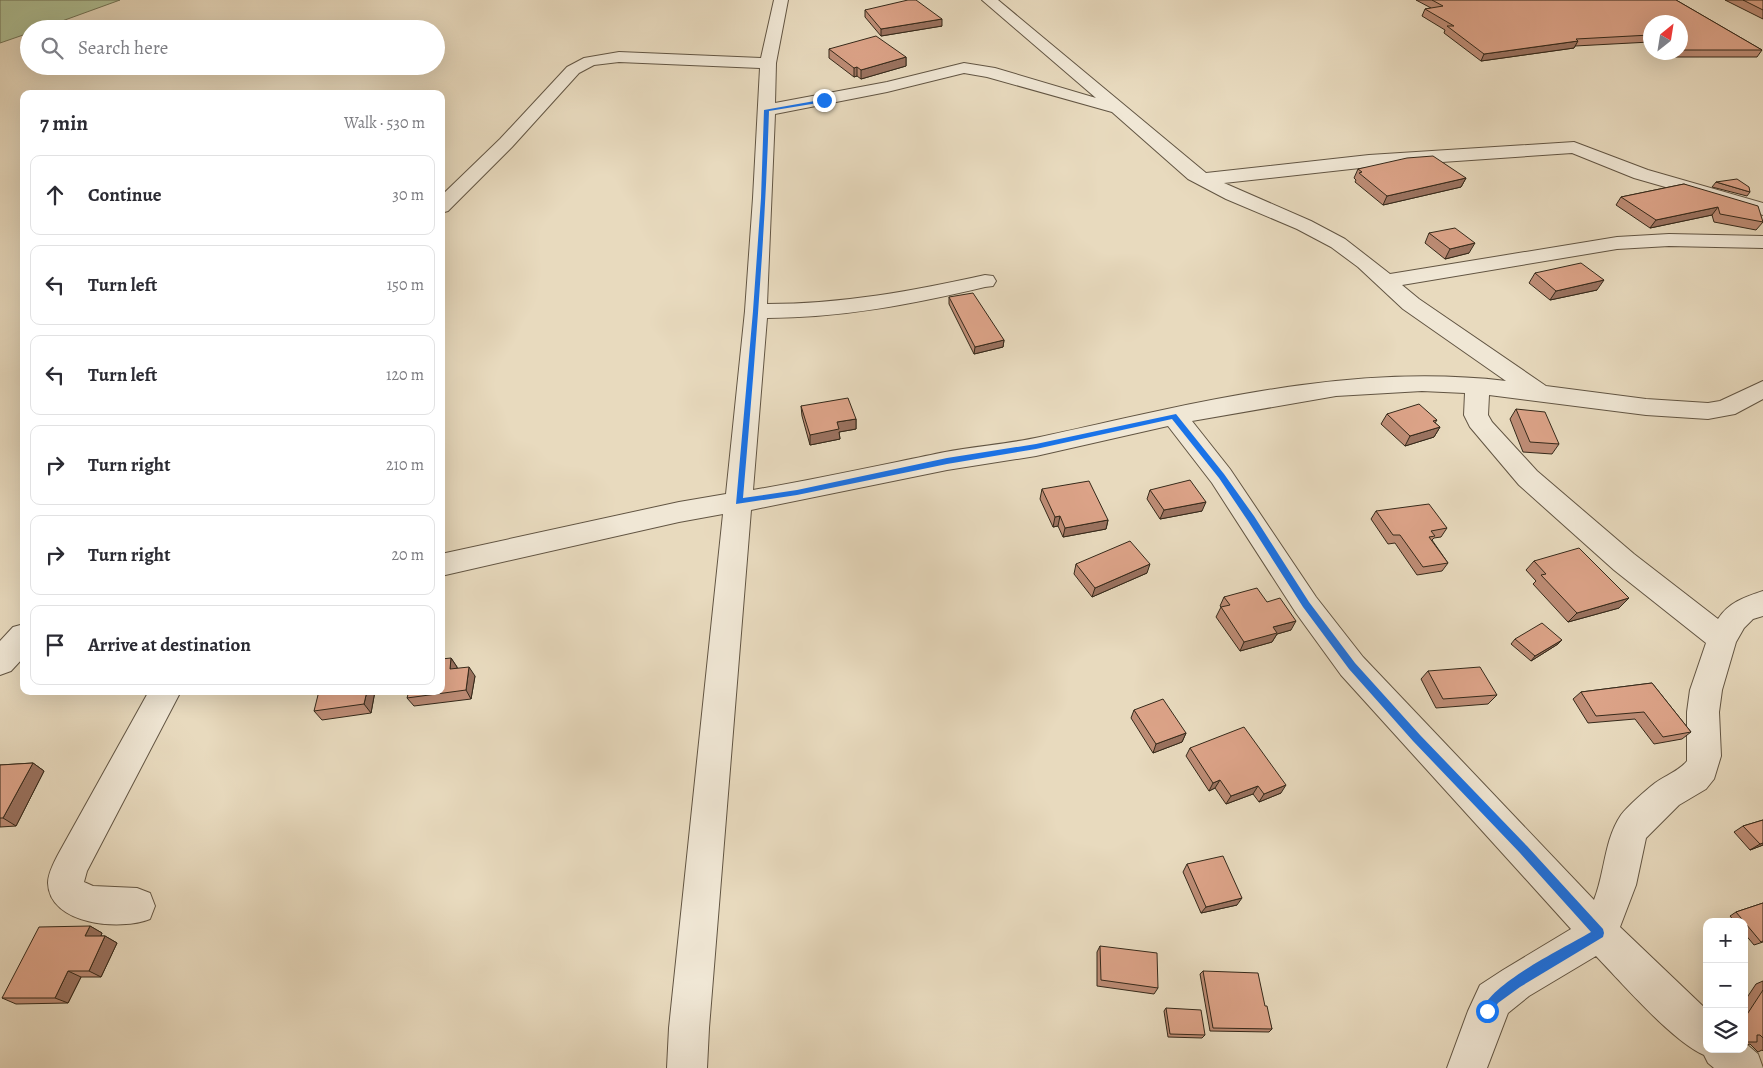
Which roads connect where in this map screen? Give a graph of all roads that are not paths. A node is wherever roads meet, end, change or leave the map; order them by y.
1 (781, 0) edge
2 (988, 0) edge
3 (768, 64) junction
4 (766, 110) junction
5 (1119, 110) junction
6 (1202, 180) junction
7 (445, 203) edge
8 (1763, 209) edge
9 (1763, 242) edge
10 (985, 281) dead end
11 (1385, 281) junction
12 (756, 311) junction
13 (1478, 386) junction
14 (1763, 389) edge
15 (1543, 394) junction
16 (1174, 416) junction
17 (738, 502) junction
18 (445, 564) edge
19 (1763, 602) edge
20 (1722, 639) junction
21 (164, 695) edge
22 (136, 906) dead end
23 (1599, 933) junction
24 (1703, 1032) edge
25 (1727, 1053) edge
26 (687, 1068) edge
27 (1467, 1068) edge
28 (1744, 1068) edge

1 - 3 street
2 - 5 street
3 - 4 street
3 - 7 street
4 - 5 street
4 - 12 street
5 - 6 street
6 - 8 street
6 - 11 street
9 - 11 street
10 - 12 street
11 - 15 street
12 - 17 street
13 - 15 street
13 - 16 street
13 - 20 street
14 - 15 street
16 - 17 street
16 - 23 street
17 - 18 street
17 - 26 street
19 - 20 street
20 - 23 street
21 - 22 street
23 - 24 street
23 - 27 street
25 - 28 street

